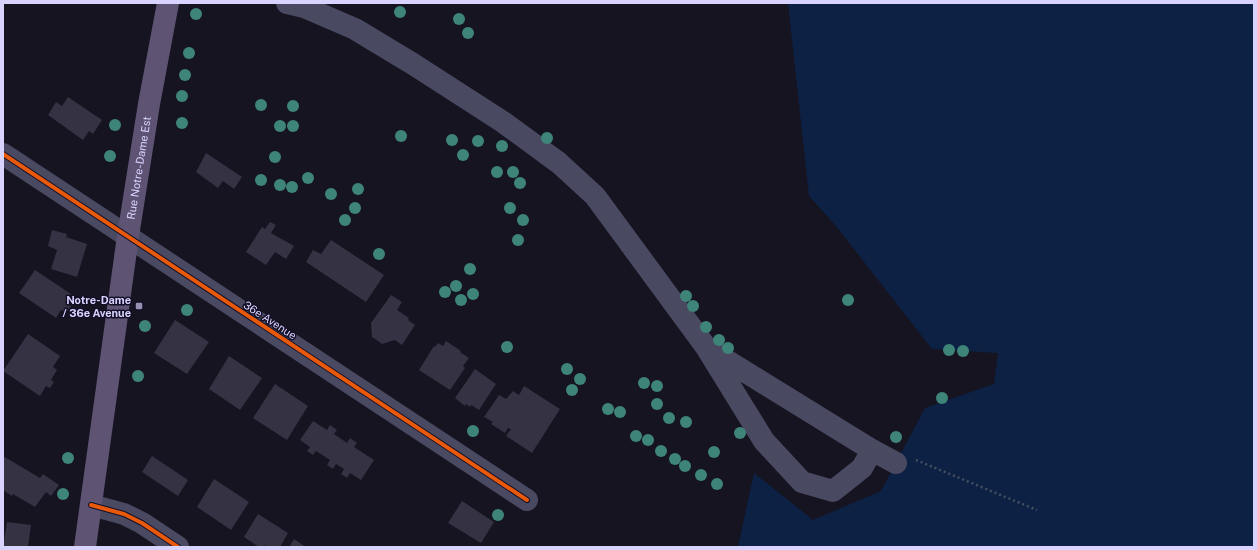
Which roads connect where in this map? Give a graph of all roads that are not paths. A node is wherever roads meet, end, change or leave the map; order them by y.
1 (168, 3) edge
2 (287, 3) edge
3 (3, 154) edge
4 (128, 236) junction
5 (706, 347) junction
6 (872, 450) junction
7 (906, 461) road end
8 (527, 500) dead end
9 (91, 505) junction
10 (85, 547) edge
11 (178, 547) edge

1 - 4 main road, Rue Notre-Dame Est
2 - 5 street
3 - 4 street, 36e Avenue
4 - 8 street, 36e Avenue
4 - 9 main road, Rue Notre-Dame Est
5 - 6 street
5 - 6 street
6 - 7 street
9 - 10 main road, Rue Notre-Dame Est
9 - 11 street

